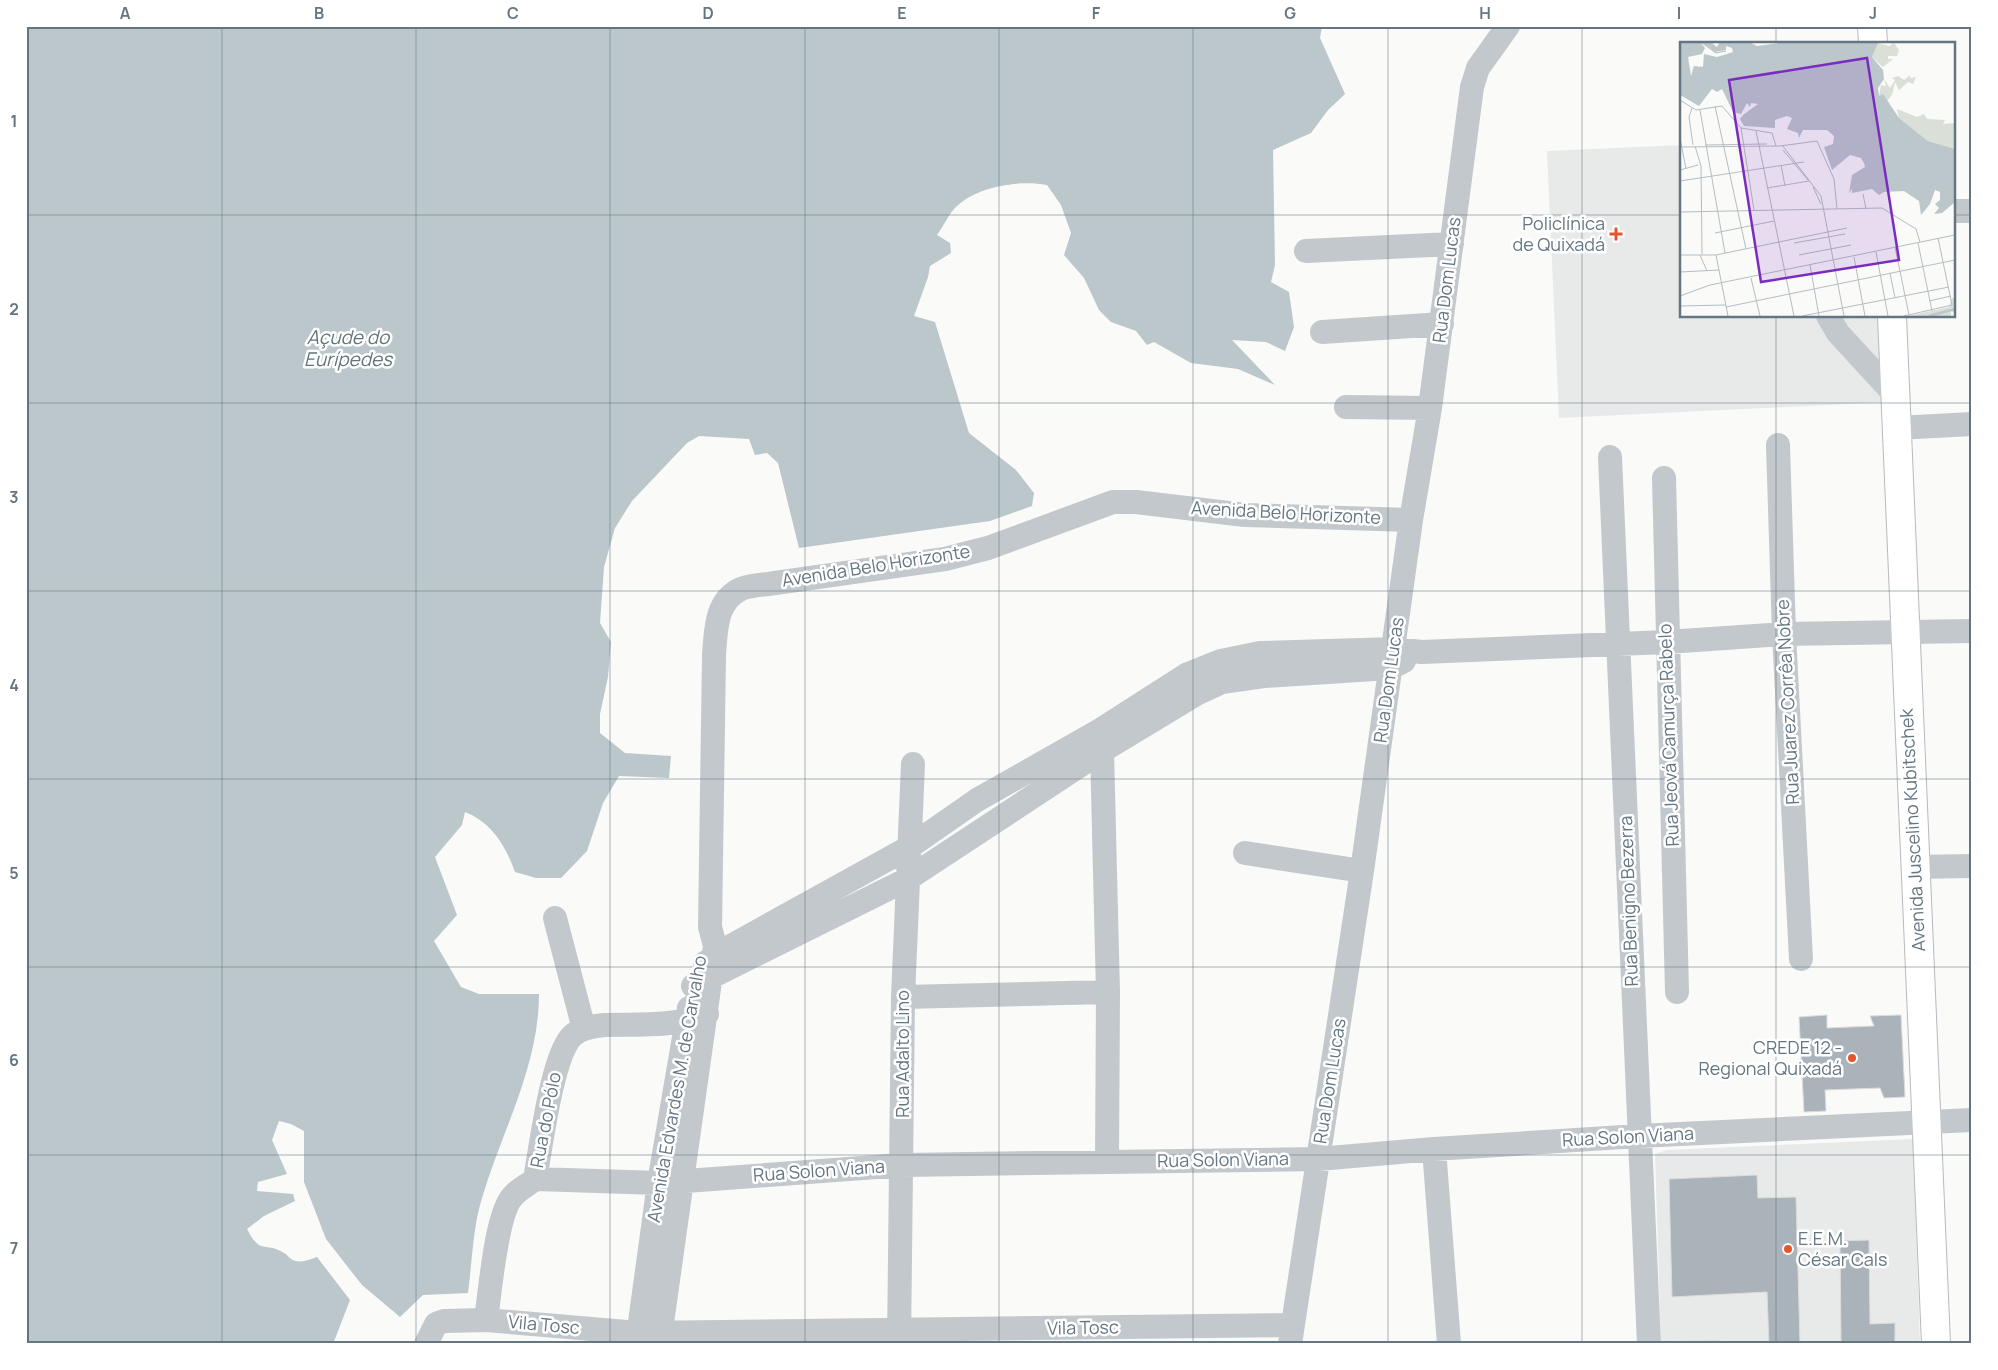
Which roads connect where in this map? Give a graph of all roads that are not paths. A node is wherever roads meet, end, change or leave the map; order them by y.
1 (1508, 26) edge
2 (1872, 26) edge
3 (1874, 42) edge
4 (1956, 211) edge
5 (1972, 211) edge
6 (1452, 244) junction
7 (1306, 251) dead end
8 (1829, 318) edge
9 (1892, 318) edge
10 (1442, 324) junction
11 (1322, 332) dead end
12 (1895, 395) junction
13 (1346, 407) dead end
14 (1430, 408) junction
15 (1972, 424) edge
16 (1897, 428) junction
17 (1778, 445) dead end
18 (1610, 457) dead end
19 (1664, 478) dead end
20 (1411, 520) junction
21 (1972, 630) edge
22 (1904, 632) junction
23 (1784, 634) junction
24 (1666, 642) junction
25 (1618, 643) junction
26 (1392, 658) junction
27 (1100, 742) junction
28 (913, 764) dead end
29 (977, 800) junction
30 (989, 823) junction
31 (908, 848) junction
32 (1245, 853) dead end
33 (1972, 866) edge
34 (1914, 867) junction
35 (1362, 871) junction
36 (906, 880) junction
37 (555, 918) dead end
38 (710, 927) joint
39 (1801, 960) dead end
40 (703, 973) junction
41 (1108, 992) junction
42 (1677, 992) dead end
43 (902, 997) junction
44 (697, 1018) junction
45 (584, 1029) junction
46 (1972, 1120) edge
47 (1928, 1122) junction
48 (1638, 1136) junction
49 (1434, 1149) junction
50 (1318, 1159) junction
51 (1106, 1162) junction
52 (903, 1165) junction
53 (535, 1179) junction
54 (682, 1181) junction
55 (659, 1183) junction
56 (486, 1320) junction
57 (1291, 1334) edge
58 (1089, 1336) edge
59 (649, 1338) edge
60 (899, 1338) edge
61 (426, 1344) edge
62 (1449, 1344) edge
63 (1648, 1344) edge
64 (1936, 1344) edge

1 - 6 street, Rua Dom Lucas
2 - 3 main road
4 - 5 street
6 - 7 street
6 - 10 street, Rua Dom Lucas
8 - 12 street
9 - 12 main road, Avenida Juscelino Kubitschek
10 - 11 street
10 - 14 street, Rua Dom Lucas
12 - 16 main road, Avenida Juscelino Kubitschek
13 - 14 street
14 - 20 street, Rua Dom Lucas
15 - 16 street
16 - 22 main road, Avenida Juscelino Kubitschek
17 - 23 street, Rua Juarez Corrêa Nobre
18 - 25 street, Rua Benigno Bezerra
19 - 24 street, Rua Jeová Camurça Rabelo
20 - 26 street, Rua Dom Lucas
20 - 38 street, Avenida Belo Horizonte
21 - 22 street
22 - 23 street
22 - 34 main road, Avenida Juscelino Kubitschek
23 - 24 street
23 - 39 street, Rua Juarez Corrêa Nobre
24 - 25 street
24 - 42 street, Rua Jeová Camurça Rabelo
25 - 26 street
25 - 48 street, Rua Benigno Bezerra
26 - 27 street
26 - 35 street, Rua Dom Lucas
27 - 29 street
27 - 30 street
27 - 41 street
28 - 31 street, Rua Adalto Lino
29 - 30 street
29 - 31 street
30 - 36 street
31 - 36 street, Rua Adalto Lino
31 - 40 street
32 - 35 street
33 - 34 street
34 - 47 main road, Avenida Juscelino Kubitschek
35 - 50 street, Rua Dom Lucas
36 - 40 street
36 - 43 street, Rua Adalto Lino
37 - 45 street
38 - 40 street, Avenida Edvardes M. de Carvalho
40 - 44 street, Avenida Edvardes M. de Carvalho
41 - 43 street
41 - 51 street
43 - 52 street, Rua Adalto Lino
44 - 45 street
44 - 54 street, Avenida Edvardes M. de Carvalho
44 - 55 street, Avenida Edvardes M. de Carvalho
45 - 53 street, Rua do Pólo
46 - 47 street, Rua Solon Viana
47 - 48 street, Rua Solon Viana
47 - 64 main road, Avenida Juscelino Kubitschek
48 - 49 street, Rua Solon Viana
48 - 63 street, Rua Benigno Bezerra
49 - 50 street, Rua Solon Viana
49 - 62 street
50 - 51 street, Rua Solon Viana
50 - 57 street, Rua Dom Lucas
51 - 52 street, Rua Solon Viana
52 - 54 street, Rua Solon Viana
52 - 60 street, Rua Adalto Lino
53 - 55 street, Rua Solon Viana
53 - 56 street, Rua do Pólo
54 - 55 street, Rua Solon Viana
54 - 59 street, Avenida Edvardes M. de Carvalho
55 - 59 street, Avenida Edvardes M. de Carvalho
56 - 59 street, Vila Tosc
56 - 61 street
57 - 58 street, Vila Tosc
58 - 60 street, Vila Tosc
59 - 60 street, Vila Tosc

